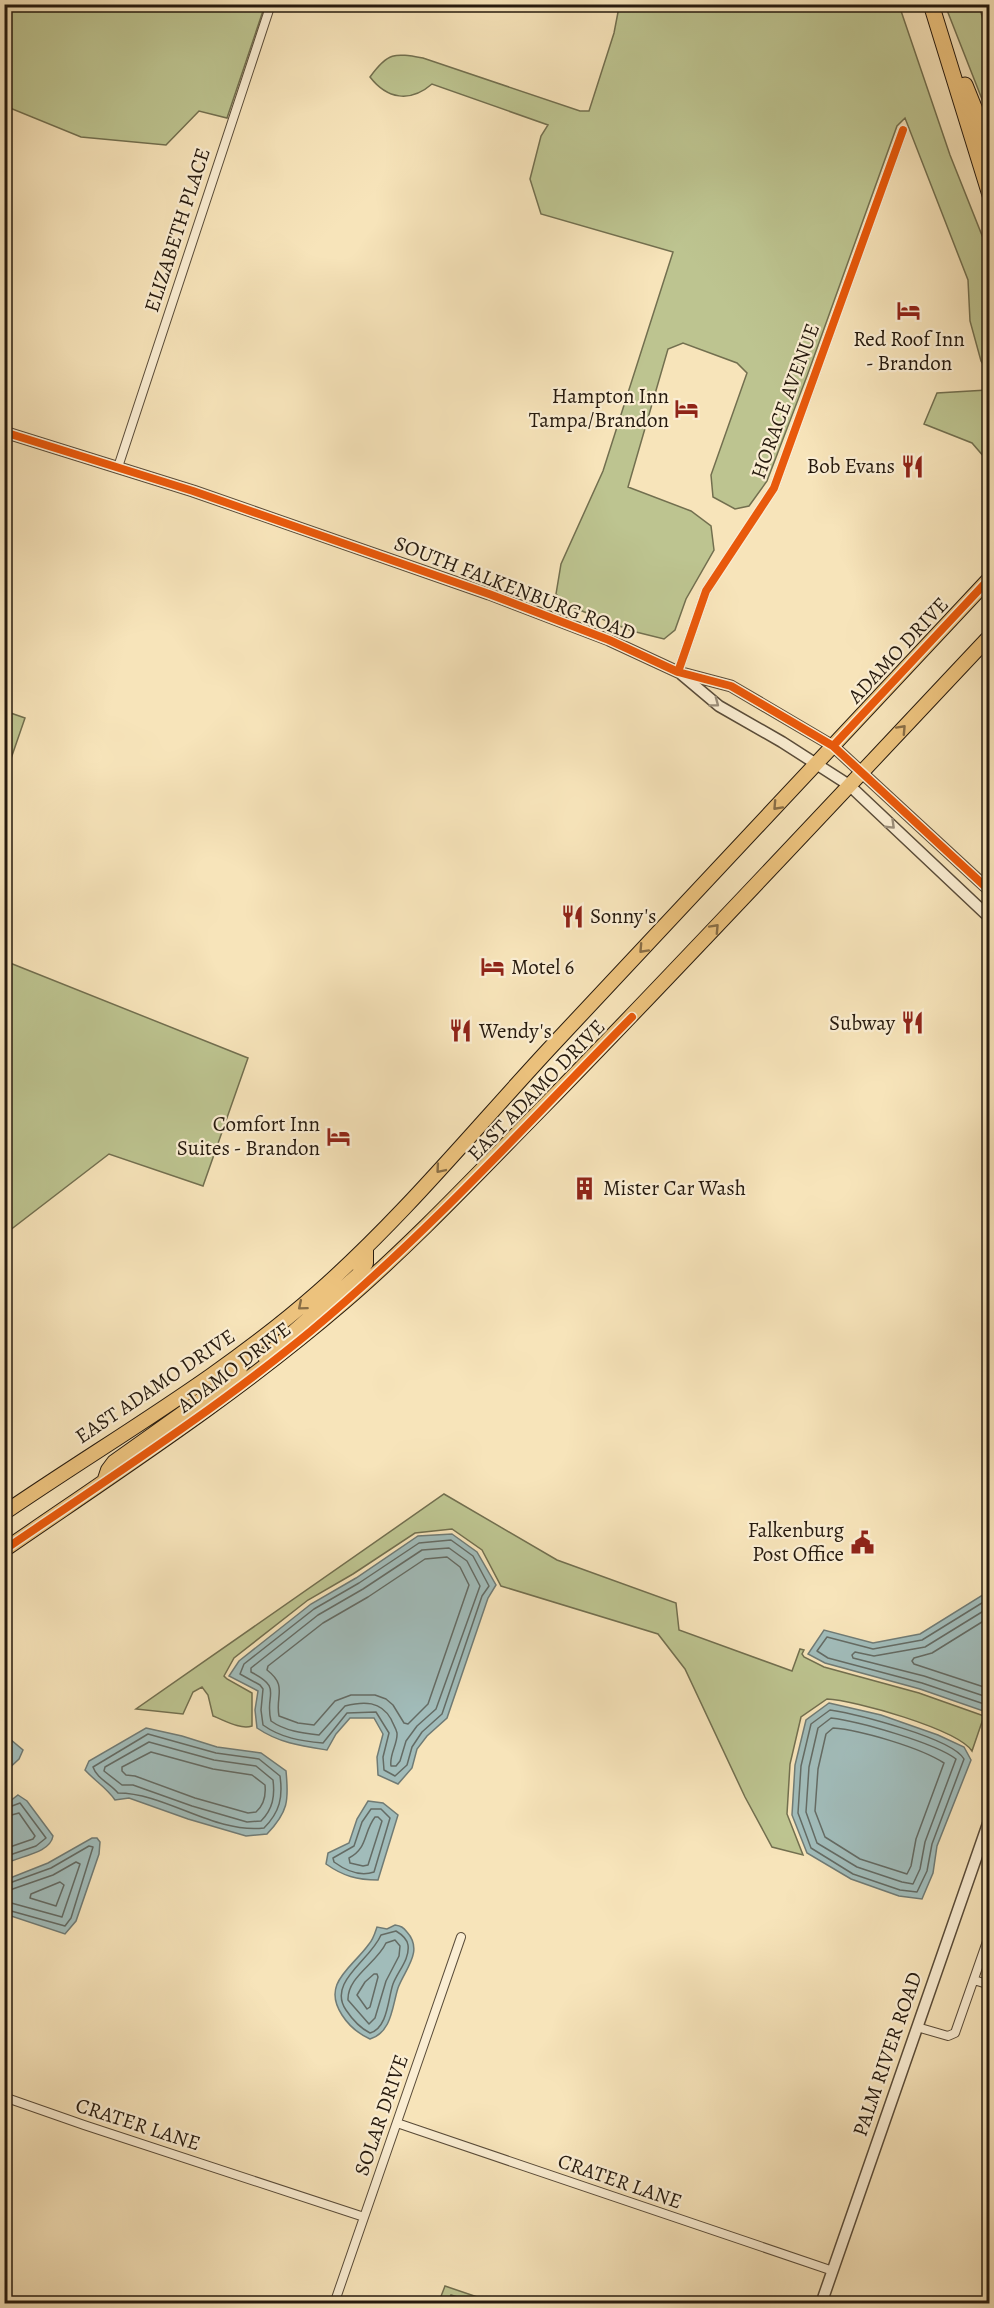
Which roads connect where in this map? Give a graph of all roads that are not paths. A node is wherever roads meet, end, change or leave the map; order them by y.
1 (271, 4) edge
2 (932, 4) edge
3 (903, 130) dead end
4 (990, 147) edge
5 (990, 195) edge
6 (4, 432) edge
7 (118, 467) junction
8 (990, 578) edge
9 (990, 636) edge
10 (678, 672) junction
11 (833, 746) junction
12 (817, 764) junction
13 (862, 771) junction
14 (849, 785) junction
15 (990, 891) edge
16 (990, 918) edge
17 (465, 1189) joint
18 (366, 1247) junction
19 (241, 1354) junction
20 (256, 1375) junction
21 (105, 1481) junction
22 (4, 1513) edge
23 (4, 1550) edge
24 (990, 1818) edge
25 (990, 1933) edge
26 (461, 1937) dead end
27 (974, 1980) junction
28 (990, 1985) edge
29 (917, 2027) junction
30 (4, 2097) edge
31 (397, 2123) junction
32 (364, 2217) junction
33 (832, 2271) junction
34 (334, 2304) edge
35 (821, 2304) edge

1 - 7 street, ELIZABETH PLACE
2 - 4 highway
2 - 5 highway
3 - 10 street, HORACE AVENUE
6 - 7 street, SOUTH FALKENBURG ROAD
7 - 10 street, SOUTH FALKENBURG ROAD
8 - 11 main road, ADAMO DRIVE
13 -> 9 main road
10 - 11 street, SOUTH FALKENBURG ROAD
10 -> 12 street, SOUTH FALKENBURG ROAD
11 - 12 main road, ADAMO DRIVE
11 - 13 street, SOUTH FALKENBURG ROAD
12 - 14 street, SOUTH FALKENBURG ROAD
12 -> 18 main road, EAST ADAMO DRIVE
13 - 14 main road
13 - 15 street, SOUTH FALKENBURG ROAD
14 -> 16 street, SOUTH FALKENBURG ROAD
17 -> 14 main road, EAST ADAMO DRIVE
17 - 20 main road, ADAMO DRIVE
18 -> 19 main road, EAST ADAMO DRIVE
18 - 20 main road
19 - 21 main road
19 - 22 main road, EAST ADAMO DRIVE
20 - 21 main road, ADAMO DRIVE
21 - 23 main road, ADAMO DRIVE
24 - 29 street, PALM RIVER ROAD
25 - 27 street
26 - 31 street, SOLAR DRIVE
27 - 28 street
27 - 29 street
29 - 33 street, PALM RIVER ROAD
30 - 32 street, CRATER LANE
31 - 32 street, SOLAR DRIVE
31 - 33 street, CRATER LANE
32 - 34 street, SOLAR DRIVE
33 - 35 street, PALM RIVER ROAD

